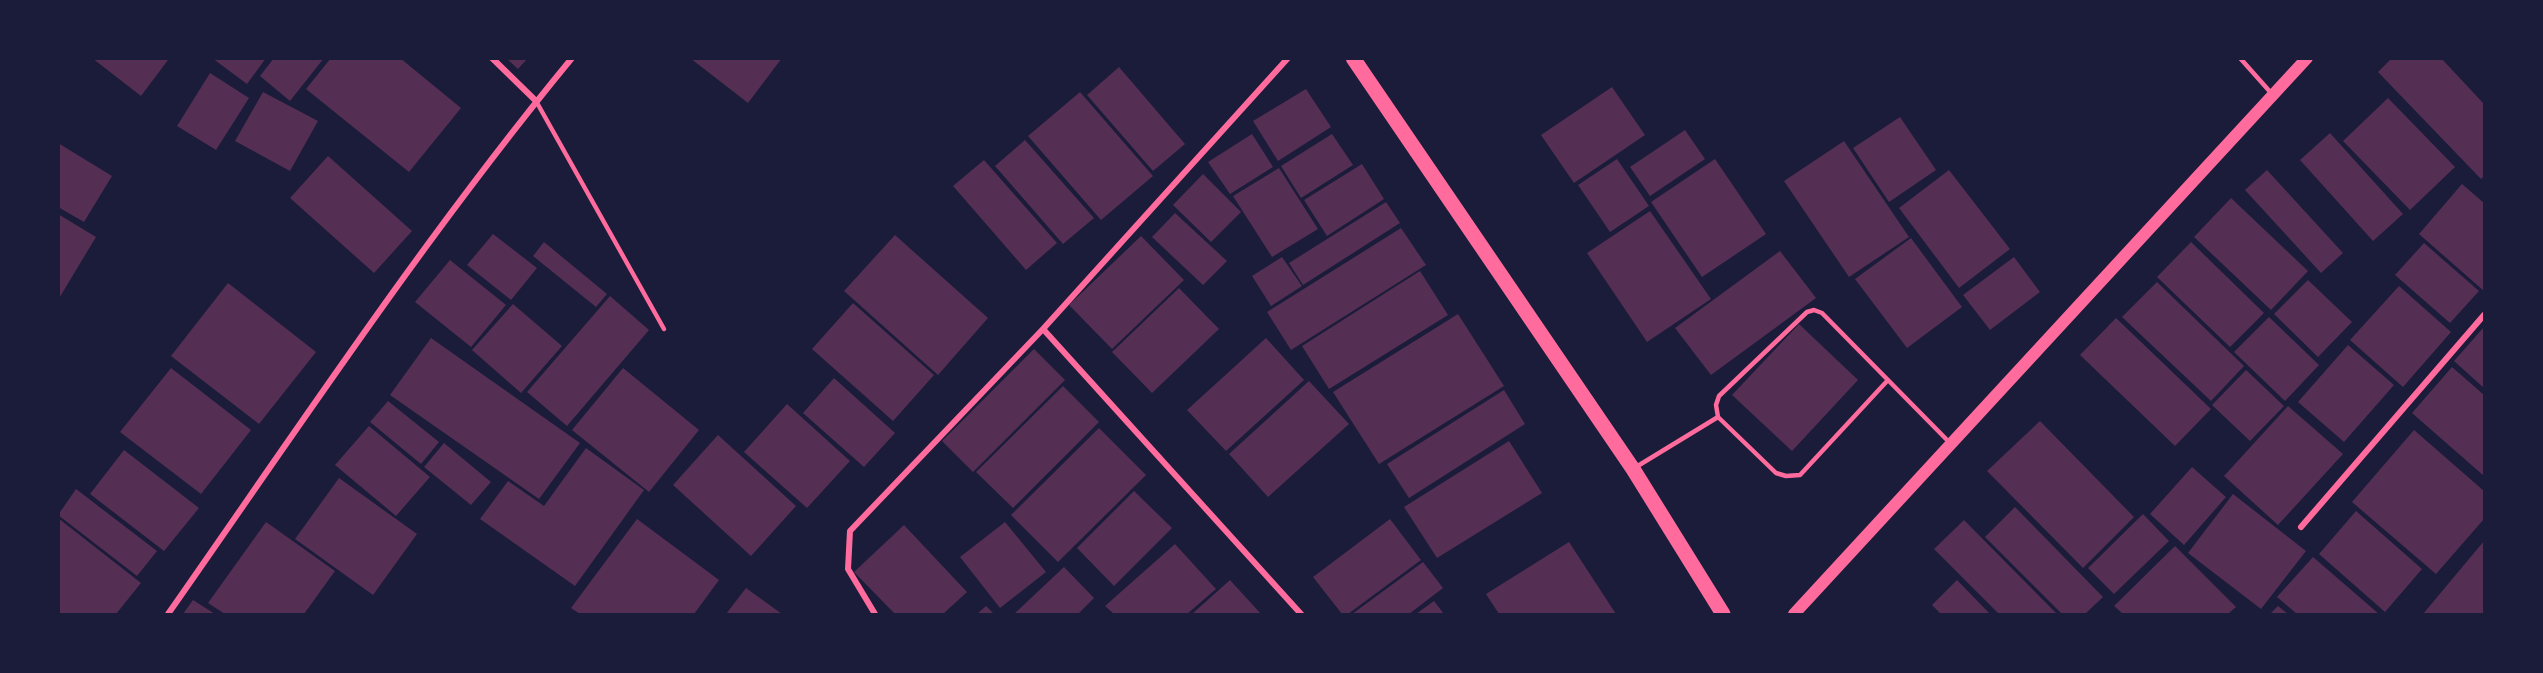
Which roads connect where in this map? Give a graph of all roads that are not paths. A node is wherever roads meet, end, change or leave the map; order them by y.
1 (492, 58) edge
2 (572, 58) edge
3 (1288, 58) edge
4 (1353, 58) edge
5 (2240, 58) edge
6 (2307, 58) edge
7 (2272, 95) junction
8 (536, 101) junction
9 (2484, 315) edge
10 (664, 329) dead end
11 (1043, 329) junction
12 (1887, 380) junction
13 (1718, 417) junction
14 (1951, 444) junction
15 (1633, 469) junction
16 (2301, 527) dead end
17 (168, 615) edge
18 (875, 615) edge
19 (1301, 615) edge
20 (1724, 615) edge
21 (1794, 615) edge

1 - 8 street
2 - 8 street
3 - 11 street
4 - 15 main road
5 - 7 lane
6 - 7 main road
7 - 14 main road
8 - 10 lane
8 - 17 street
9 - 16 street
11 - 18 street
11 - 19 street
12 - 13 lane
12 - 13 lane
12 - 14 lane
13 - 15 lane
14 - 21 main road
15 - 20 main road

